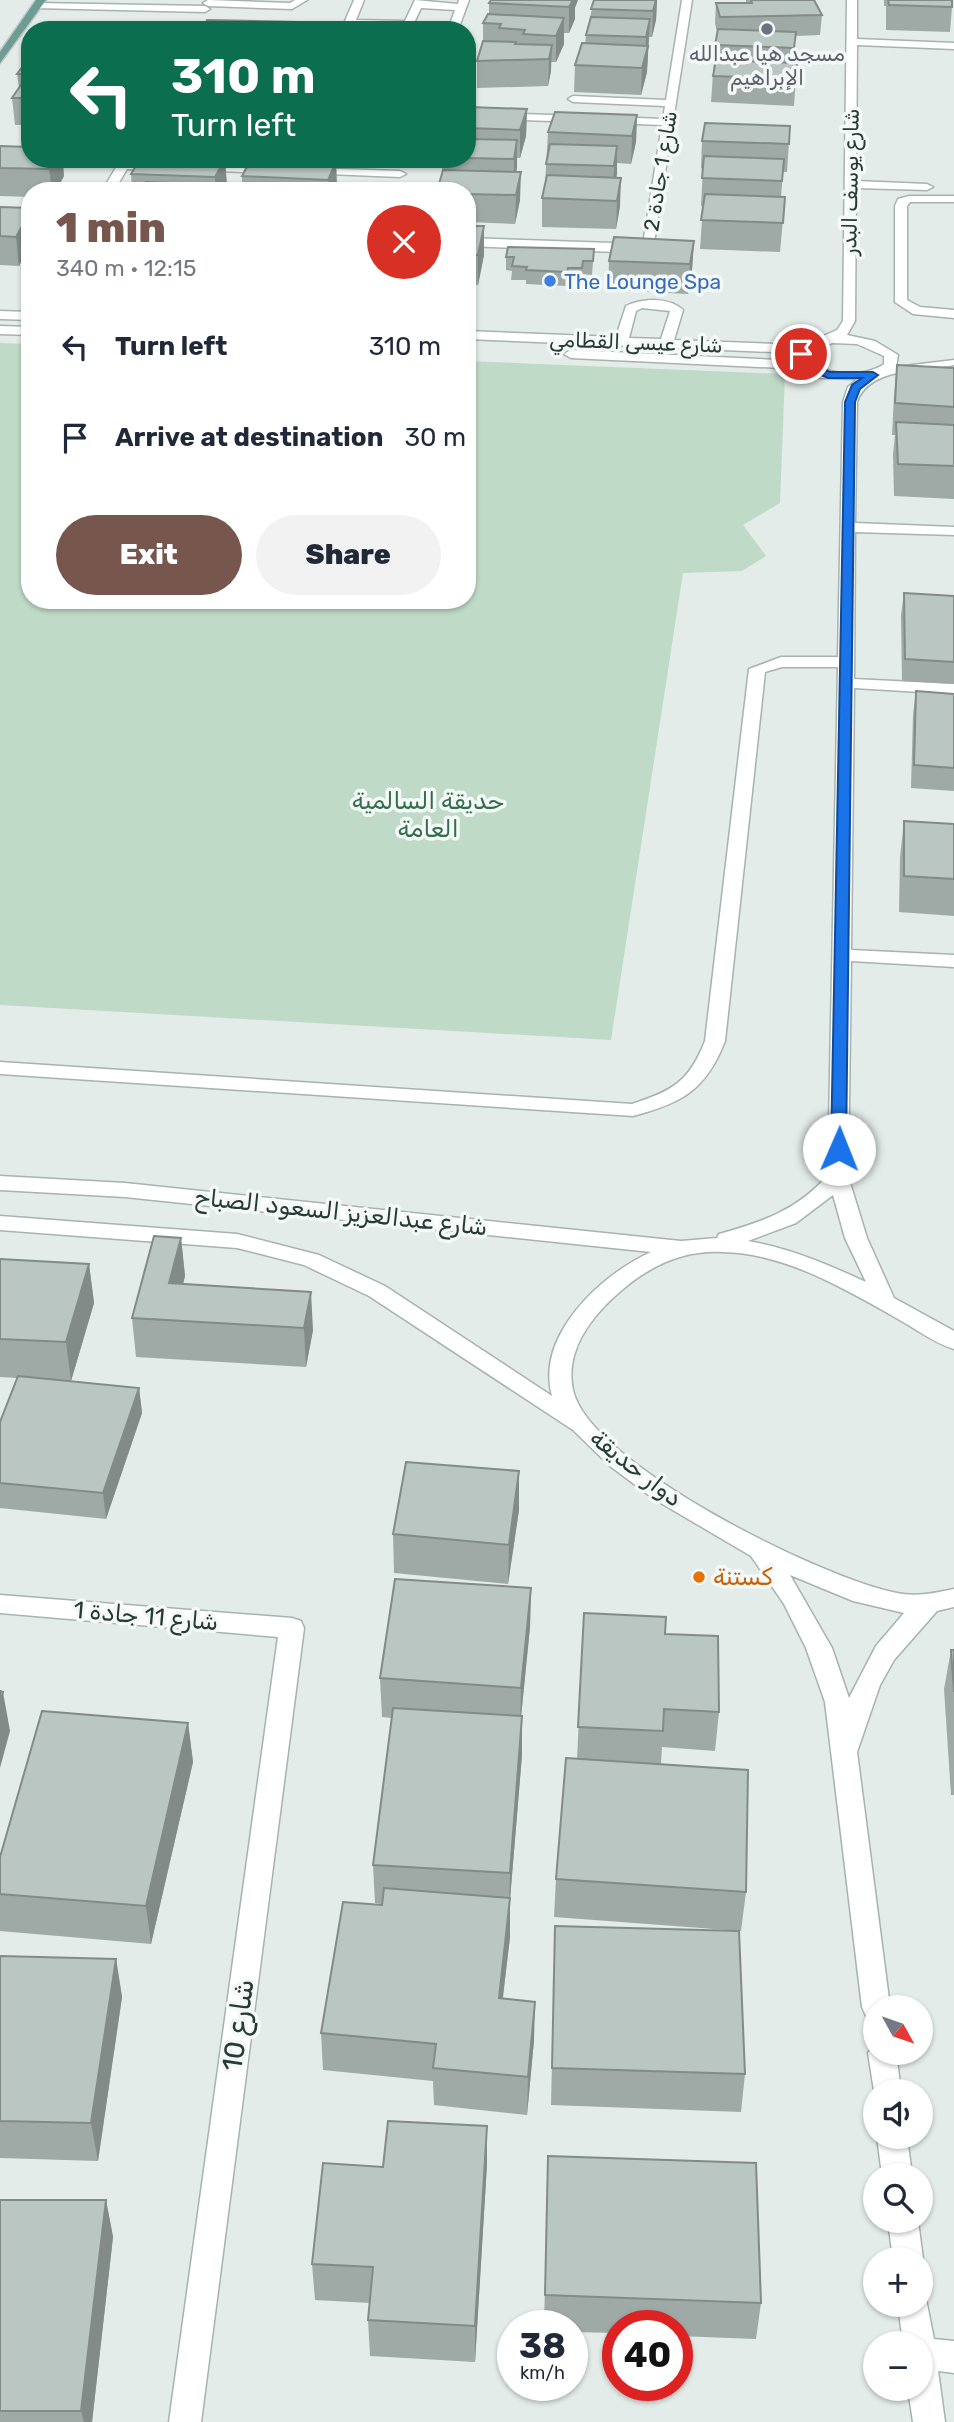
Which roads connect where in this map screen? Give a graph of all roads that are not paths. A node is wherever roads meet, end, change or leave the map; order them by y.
1 (302, 0) edge
2 (359, 0) edge
3 (687, 0) edge
4 (852, 0) edge
5 (39, 3) edge
6 (207, 4) edge
7 (417, 6) edge
8 (461, 7) edge
9 (27, 21) edge
10 (198, 21) edge
11 (350, 21) edge
12 (21, 29) edge
13 (852, 42) junction
14 (954, 46) edge
15 (0, 60) edge
16 (573, 99) dead end
17 (671, 103) junction
18 (476, 115) edge
19 (588, 119) edge
20 (601, 120) edge
21 (668, 122) junction
22 (263, 168) edge
23 (402, 168) edge
24 (400, 174) junction
25 (397, 182) edge
26 (850, 184) junction
27 (954, 188) edge
28 (954, 199) edge
29 (476, 242) edge
30 (954, 314) edge
31 (0, 315) edge
32 (21, 316) edge
33 (849, 321) junction
34 (0, 330) edge
35 (21, 331) edge
36 (476, 335) edge
37 (823, 341) junction
38 (621, 342) junction
39 (666, 343) junction
40 (879, 347) junction
41 (476, 349) edge
42 (805, 349) junction
43 (951, 362) edge
44 (810, 368) junction
45 (878, 373) junction
46 (850, 402) junction
47 (848, 527) junction
48 (954, 531) edge
49 (846, 662) junction
50 (846, 683) junction
51 (954, 690) edge
52 (842, 956) junction
53 (954, 961) edge
54 (0, 1068) edge
55 (838, 1177) junction
56 (0, 1183) edge
57 (0, 1223) edge
58 (712, 1242) junction
59 (681, 1247) junction
60 (885, 1301) junction
61 (954, 1341) edge
62 (586, 1430) junction
63 (760, 1552) junction
64 (954, 1598) edge
65 (0, 1604) edge
66 (928, 1605) junction
67 (292, 1629) joint
68 (845, 1759) junction
69 (874, 1995) edge
70 (933, 2356) edge
71 (954, 2357) edge
72 (926, 2401) edge
73 (185, 2422) edge
74 (929, 2422) edge

1 - 6 street
2 - 11 street
3 - 17 street, شارع 1 جادة 2
4 - 13 street, شارع يوسف البدر
5 - 6 street
5 - 9 main road
6 - 10 street
7 - 8 street
12 - 15 main road
13 - 14 street
13 - 26 street, شارع يوسف البدر
16 - 17 street
17 - 21 street, شارع 1 جادة 2
18 - 19 street
20 - 21 street
21 - 29 street, شارع 1 جادة 2
22 - 24 street
23 - 24 street
24 - 25 street
26 - 27 street
26 - 33 street, شارع يوسف البدر
28 - 30 street
31 - 32 street
33 - 37 street
33 - 40 street
34 - 35 street
36 - 38 street, شارع عيسى القطامي
37 - 40 street
37 - 42 street
38 - 39 street, شارع عيسى القطامي
38 - 39 street
39 - 42 street, شارع عيسى القطامي
40 - 43 street
40 - 45 street
41 - 44 street, شارع عيسى القطامي
42 - 44 street
43 - 45 street
44 - 45 street, شارع عيسى القطامي
44 - 46 street
45 - 46 street
46 - 47 street
47 - 48 street
47 - 49 street
49 - 50 street
49 - 54 street
50 - 51 street
50 - 52 street
52 - 53 street
52 - 55 street
55 - 58 street
55 - 60 street
56 - 59 street, شارع عبدالعزيز السعود الصباح
57 - 62 street, شارع عبدالعزيز السعود الصباح
58 - 59 street, دوار حديقة
58 - 60 street, دوار حديقة
59 - 62 street, دوار حديقة
60 - 61 street, دوار حديقة
62 - 63 street, دوار حديقة
63 - 66 street, دوار حديقة
63 - 68 street
64 - 66 street, دوار حديقة
65 - 67 street, شارع 11 جادة 1
66 - 68 street
67 - 73 street, شارع 10
68 - 69 street
70 - 71 street
72 - 74 street

